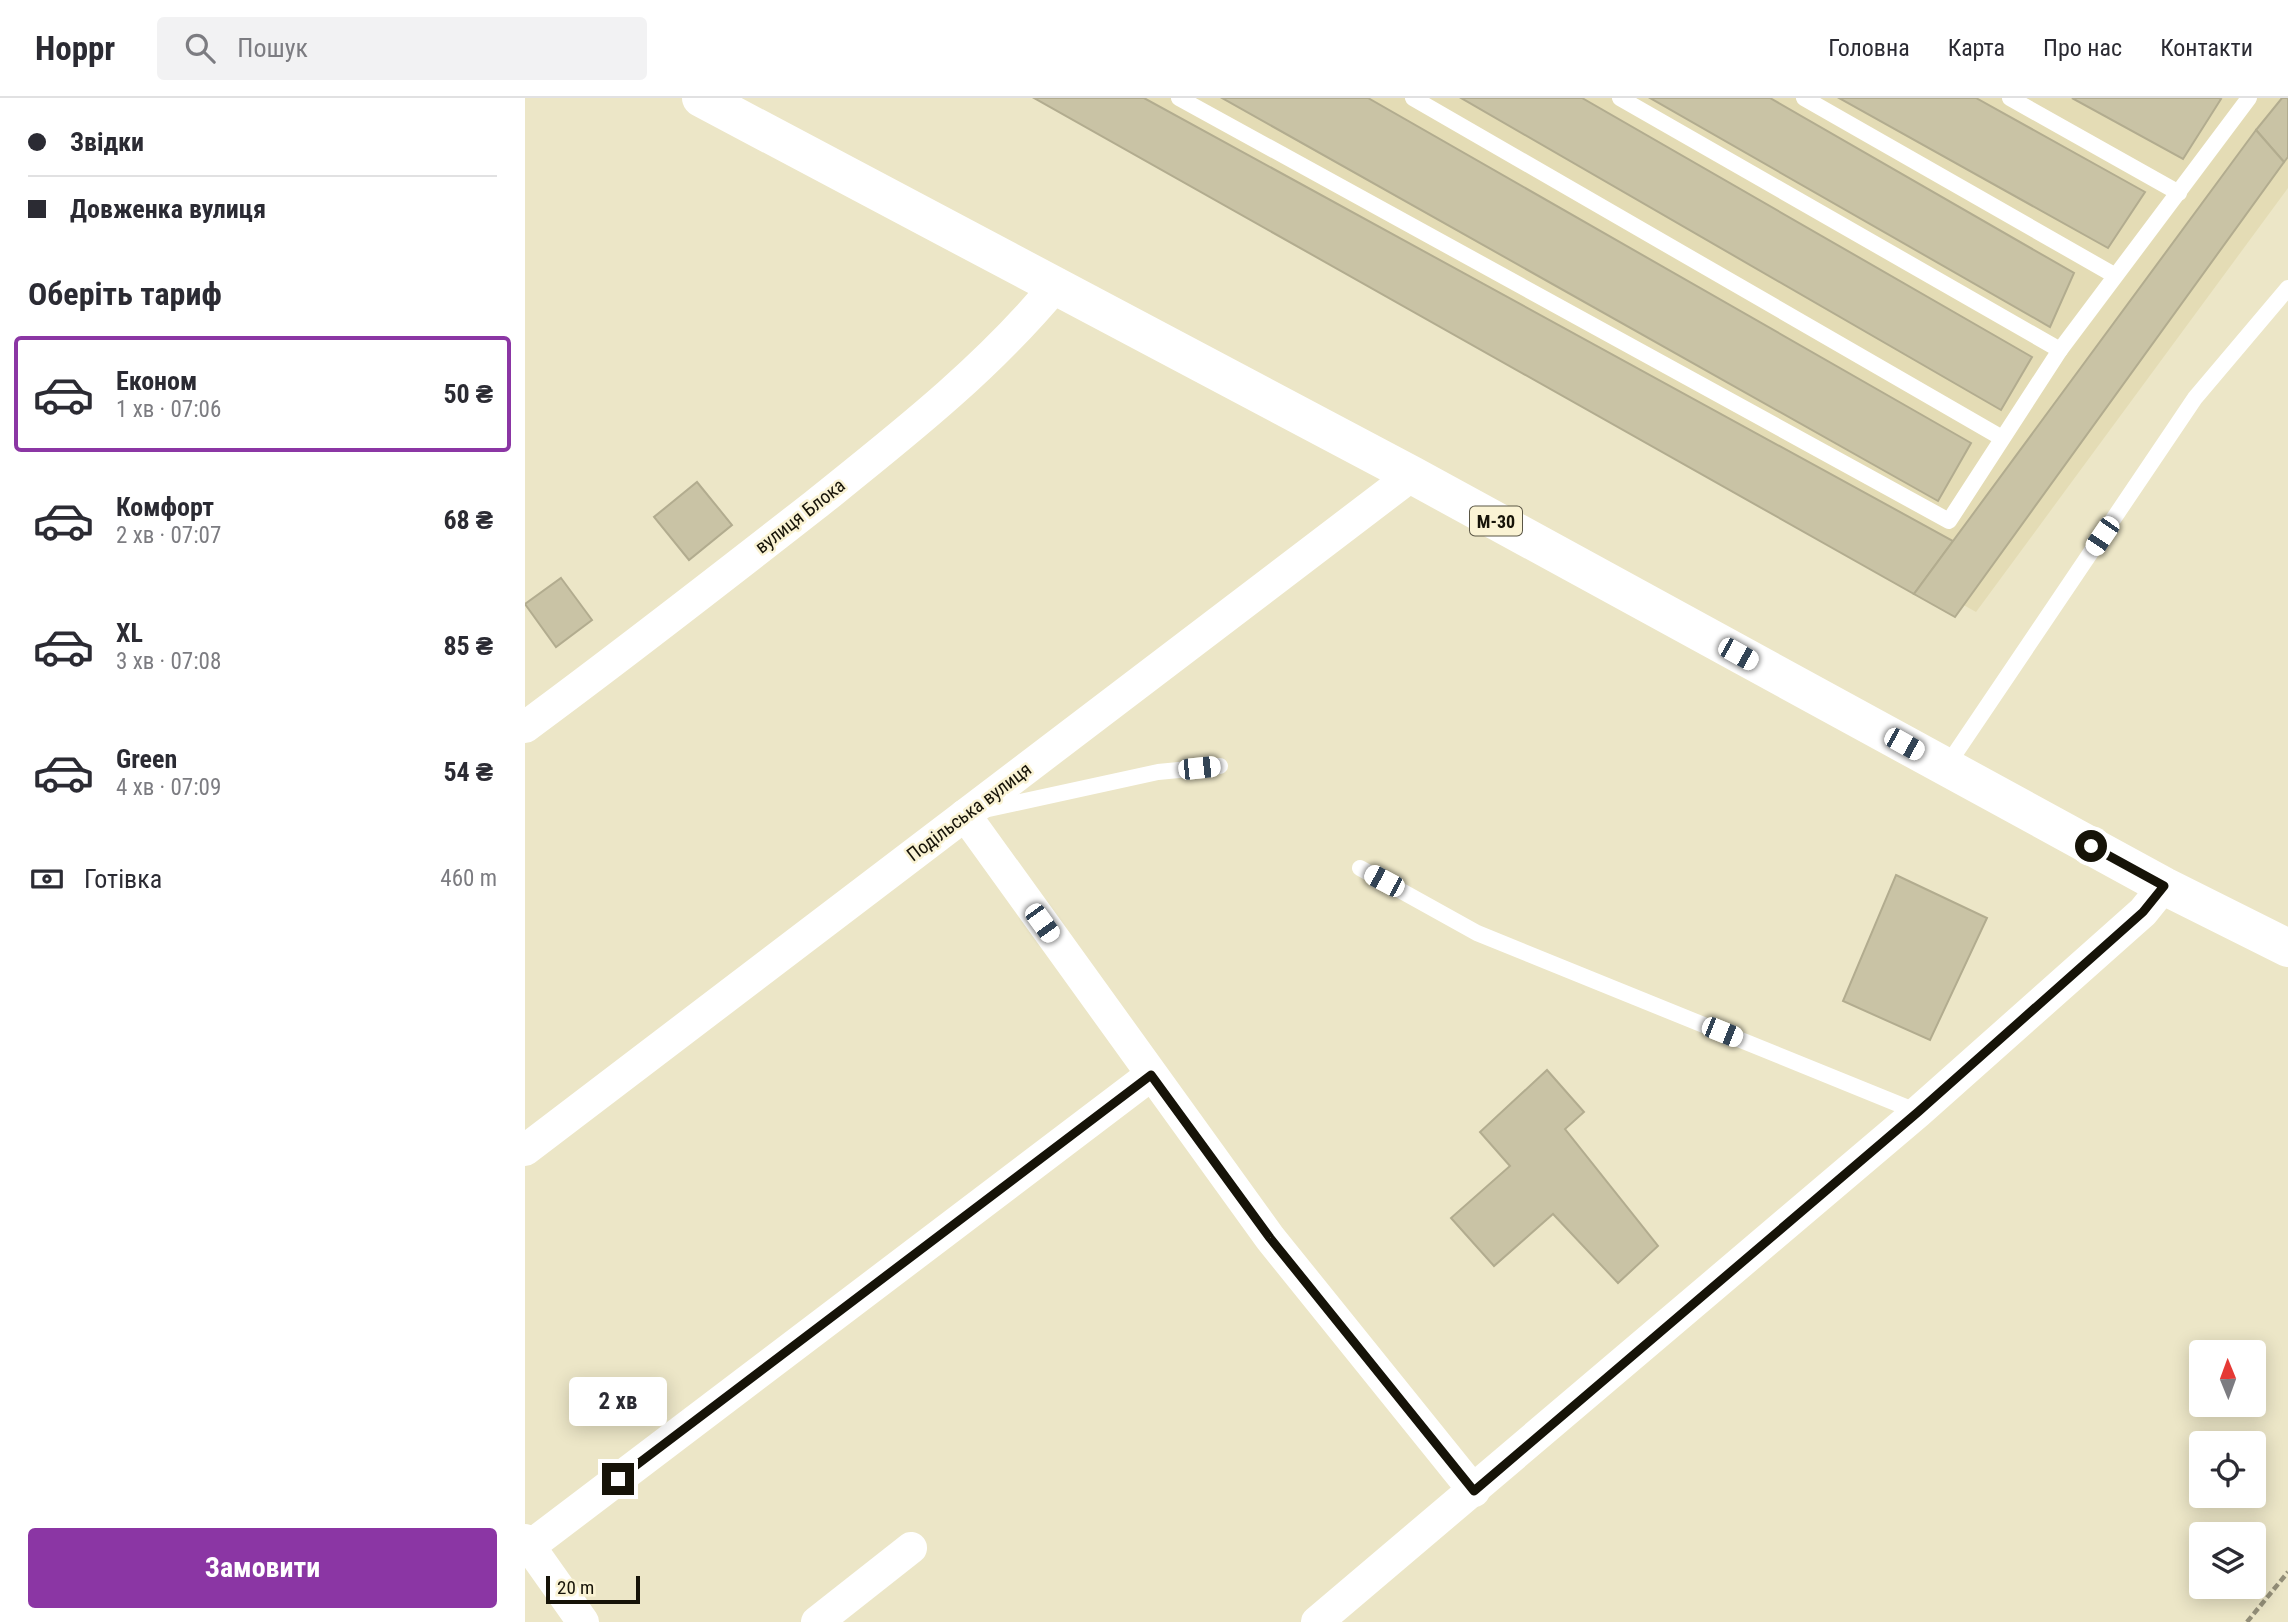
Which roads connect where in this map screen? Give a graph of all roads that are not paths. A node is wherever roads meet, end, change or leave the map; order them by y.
1 (701, 98) edge
2 (1179, 98) edge
3 (1413, 98) edge
4 (1620, 98) edge
5 (1804, 98) edge
6 (2010, 98) edge
7 (2249, 98) edge
8 (2179, 193) junction
9 (2115, 275) junction
10 (1057, 284) junction
11 (2288, 288) edge
12 (2060, 350) junction
13 (2002, 438) junction
14 (1412, 475) junction
15 (525, 727) edge
16 (1220, 766) dead end
17 (1946, 767) junction
18 (965, 814) junction
19 (1360, 868) dead end
20 (2164, 886) junction
21 (2288, 948) edge
22 (1151, 1075) junction
23 (1918, 1112) junction
24 (525, 1150) edge
25 (1474, 1491) junction
26 (527, 1543) edge
27 (911, 1548) dead end
28 (583, 1622) edge
29 (817, 1622) edge
30 (1317, 1622) edge

1 - 10 highway, М-30
2 - 13 lane
3 - 13 lane
4 - 12 lane
5 - 9 lane
6 - 8 lane
7 - 8 lane
8 - 9 lane
9 - 12 lane
10 - 14 highway, М-30
10 - 15 street, вулиця Блока
11 - 17 lane
12 - 13 lane
14 - 17 highway, М-30
14 - 18 street, Подільська вулиця
16 - 18 lane
17 - 20 highway, М-30
18 - 22 street
18 - 24 street, Подільська вулиця
19 - 23 lane
20 - 21 highway, М-30
20 - 23 street
22 - 25 street
22 - 26 street
23 - 25 street
25 - 30 street
26 - 28 street
27 - 29 street

